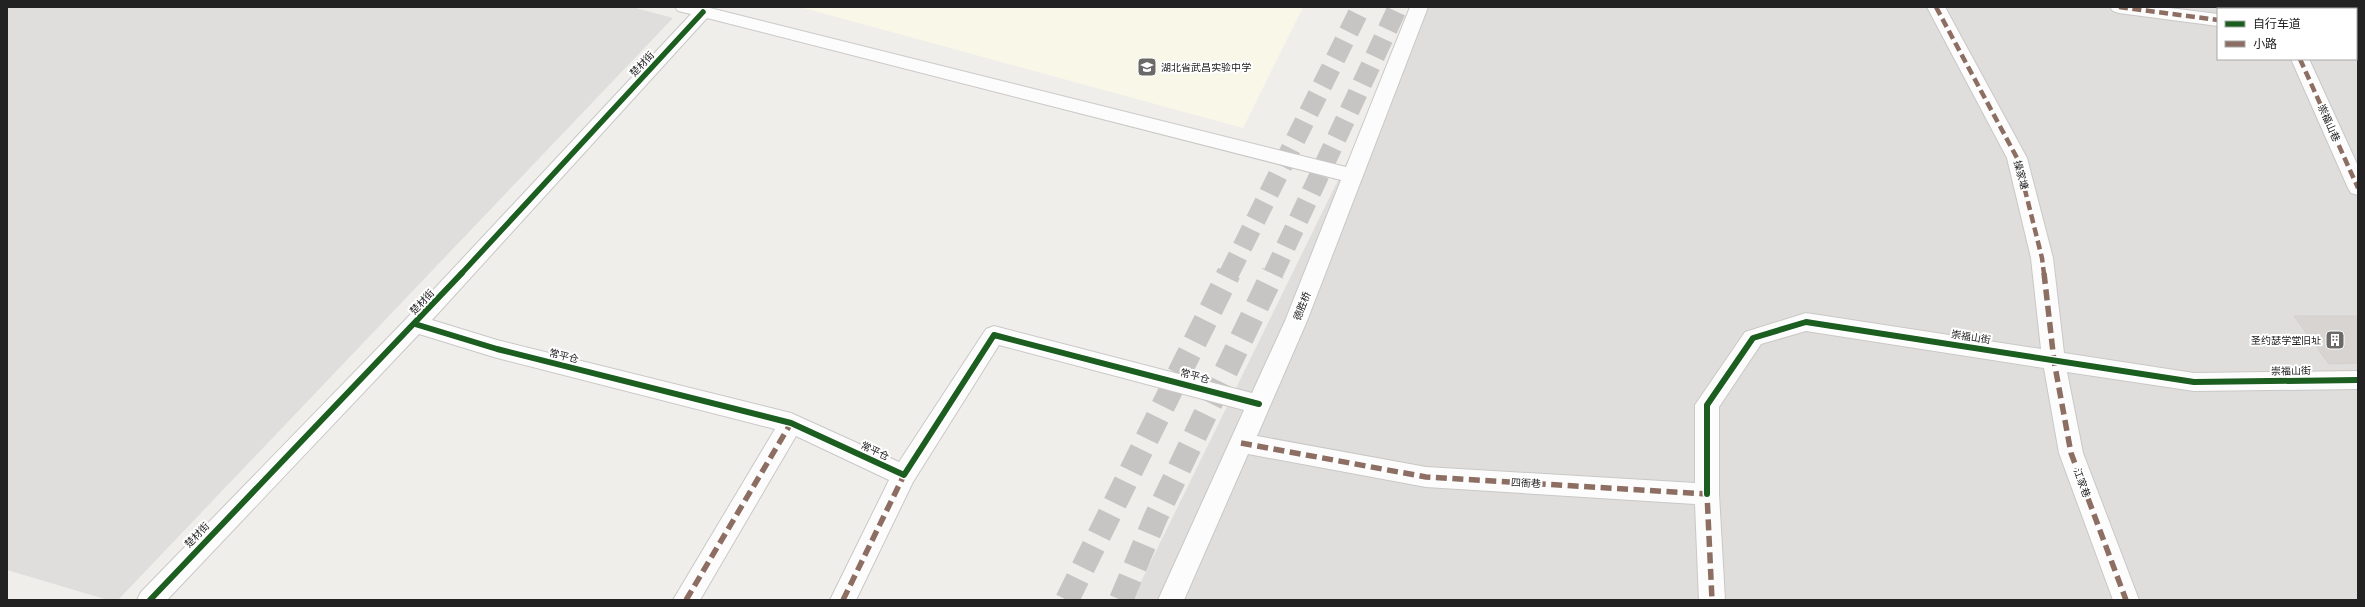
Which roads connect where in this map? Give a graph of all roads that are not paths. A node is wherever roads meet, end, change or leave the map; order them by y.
1 (1419, 7) edge
2 (1936, 7) edge
3 (2119, 7) edge
4 (693, 10) edge
5 (2217, 20) edge
6 (2300, 60) edge
7 (1345, 174) dead end
8 (2358, 188) edge
9 (415, 324) junction
10 (2054, 361) junction
11 (2358, 380) edge
12 (1259, 404) junction
13 (791, 423) junction
14 (1241, 443) junction
15 (904, 475) junction
16 (1707, 494) junction
17 (150, 600) edge
18 (686, 600) edge
19 (843, 600) edge
20 (1172, 600) edge
21 (1712, 600) edge
22 (2126, 600) edge

1 - 12 street, 德胜桥
2 - 10 street, 操家塘
3 - 5 street
4 - 7 street
4 - 9 street, 楚材街
6 - 8 street, 崇福山巷
9 - 13 street, 常平仓
9 - 17 street, 楚材街
10 - 11 street, 崇福山街
10 - 16 street, 崇福山街
10 - 22 street, 江家巷
12 - 14 street, 德胜桥
12 - 15 street, 常平仓
13 - 15 street, 常平仓
13 - 18 street
14 - 16 street, 四衙巷
14 - 20 street, 德胜桥
15 - 19 street
16 - 21 street

